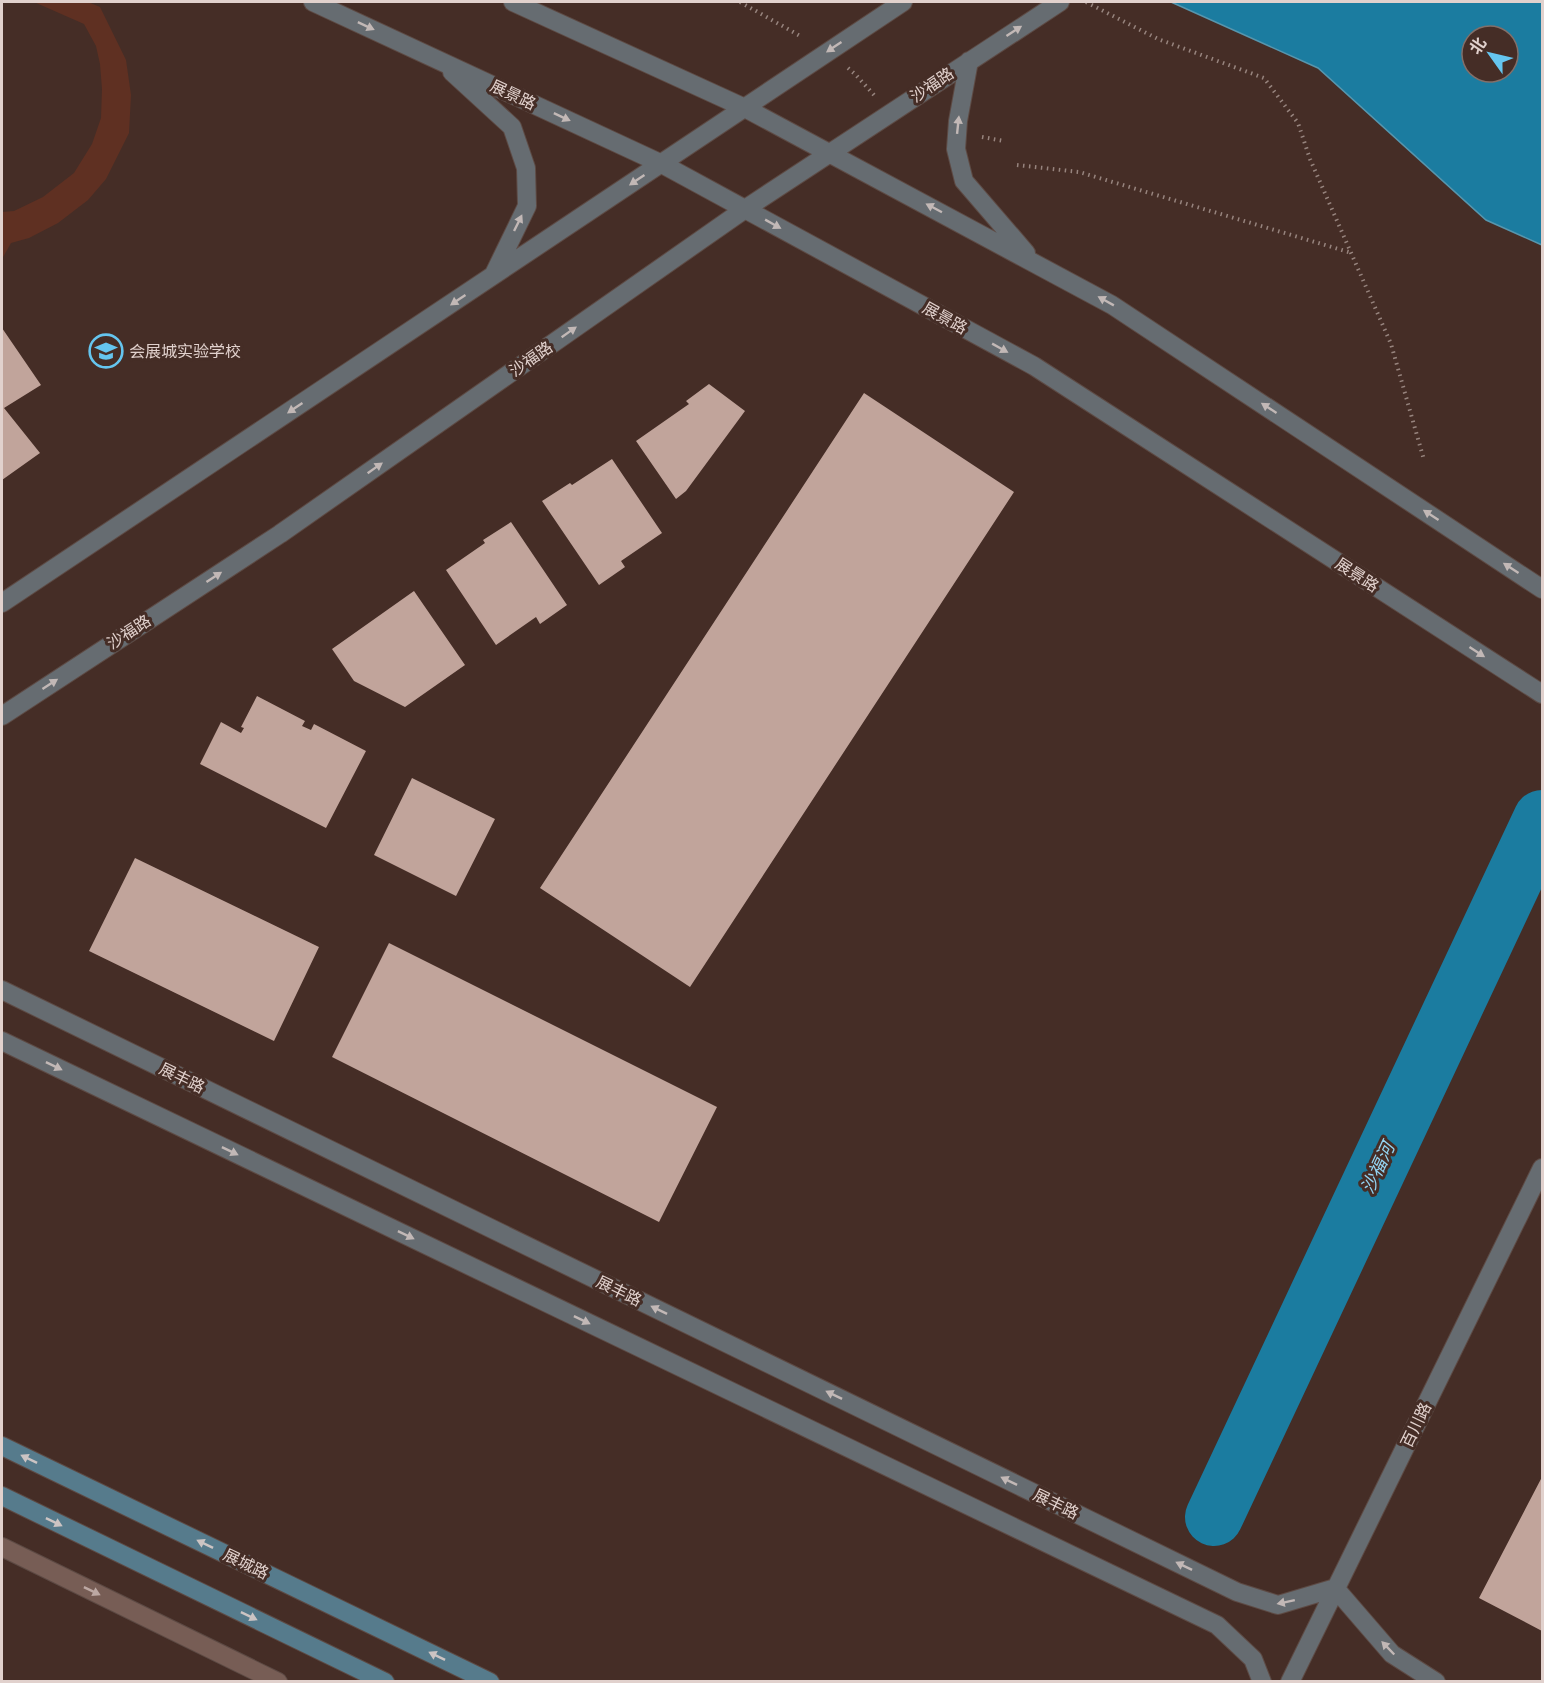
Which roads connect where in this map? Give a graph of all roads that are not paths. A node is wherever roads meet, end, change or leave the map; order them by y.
1 (313, 2) edge
2 (513, 2) edge
3 (903, 2) edge
4 (1060, 2) edge
5 (439, 60) junction
6 (969, 61) junction
7 (745, 108) junction
8 (831, 153) junction
9 (662, 164) junction
10 (745, 209) junction
11 (1033, 262) junction
12 (493, 276) junction
13 (1542, 589) edge
14 (2, 603) edge
15 (1542, 694) edge
16 (2, 716) edge
17 (2, 990) edge
18 (2, 1041) edge
19 (1542, 1168) edge
20 (2, 1446) edge
21 (2, 1496) edge
22 (2, 1547) edge
23 (1335, 1588) junction
24 (278, 1682) edge
25 (385, 1682) edge
26 (490, 1682) edge
27 (1262, 1682) edge
28 (1290, 1682) edge
29 (1436, 1682) edge

1 -> 5 street, 展景路
2 - 7 street
3 -> 7 street
6 -> 4 street, 沙福路
5 -> 9 street, 展景路
12 -> 5 street
6 - 8 street, 沙福路
11 -> 6 street
7 - 8 street
7 - 9 street
8 - 10 street, 沙福路
11 -> 8 street
9 - 10 street, 展景路
9 -> 12 street
10 -> 15 street, 展景路
16 -> 10 street, 沙福路
13 -> 11 street
12 -> 14 street
23 -> 17 street, 展丰路
18 -> 27 street
19 - 23 street, 百川路
26 -> 20 main road, 展城路
21 -> 25 main road
22 -> 24 street
23 - 28 street, 百川路
29 -> 23 street

